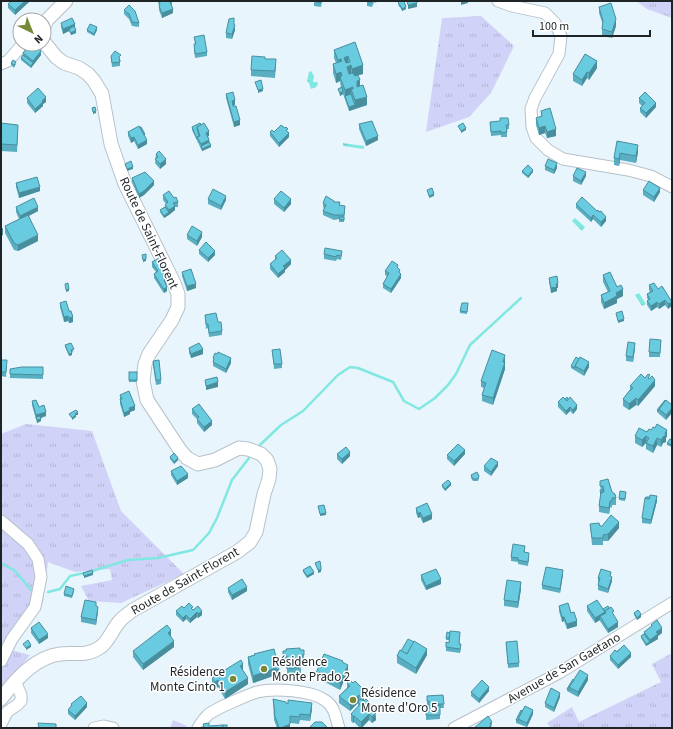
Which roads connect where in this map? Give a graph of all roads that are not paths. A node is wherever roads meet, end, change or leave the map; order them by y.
1 (66, 1) edge
2 (498, 1) edge
3 (52, 15) edge
4 (16, 52) edge
5 (52, 52) edge
6 (1, 64) edge
7 (672, 186) edge
8 (1, 521) edge
9 (672, 604) edge
10 (1, 661) edge
11 (15, 681) junction
12 (1, 699) edge
13 (1, 724) edge
14 (94, 728) edge
15 (113, 728) edge
16 (198, 728) edge
17 (339, 728) edge
18 (454, 728) edge

1 - 3 main road
2 - 7 street
4 - 6 street
5 - 11 main road, Route de Saint-Florent
8 - 10 street
9 - 18 street, Avenue de San Gaetano
11 - 12 main road, Route de Saint-Florent
11 - 13 street
14 - 15 street
16 - 17 street

